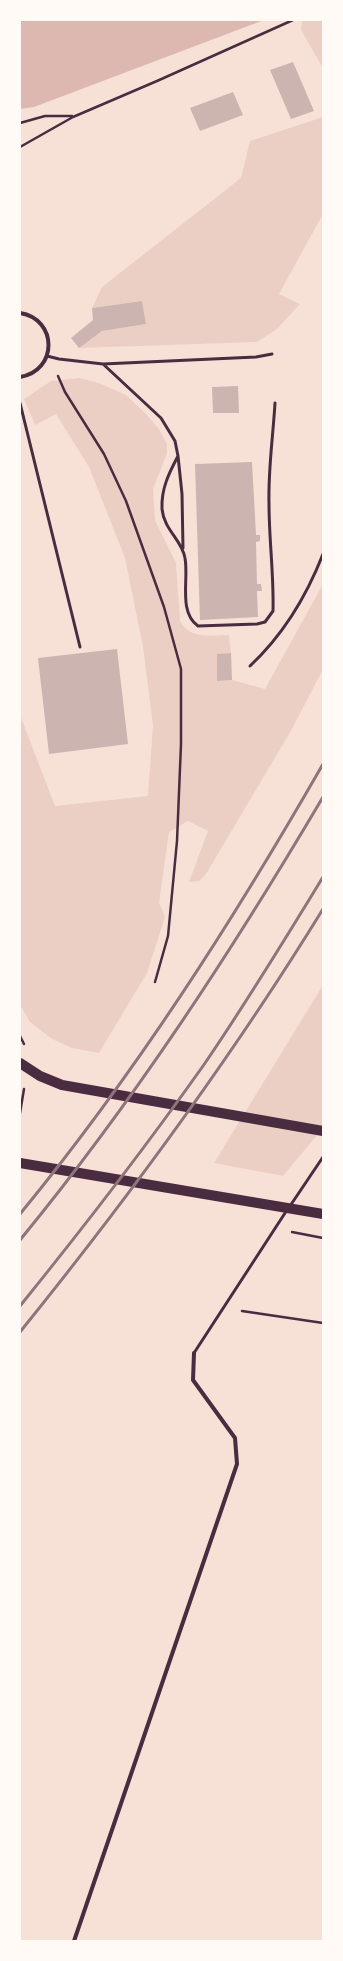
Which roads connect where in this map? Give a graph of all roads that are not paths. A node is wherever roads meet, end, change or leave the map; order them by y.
1 (20, 313) edge
2 (272, 354) dead end
3 (47, 356) junction
4 (103, 364) junction
5 (20, 377) edge
6 (20, 403) edge
7 (275, 403) dead end
8 (178, 456) junction
9 (183, 549) junction
10 (323, 554) edge
11 (80, 647) dead end
12 (250, 666) dead end
13 (20, 1063) edge
14 (323, 1131) edge
15 (323, 1157) edge
16 (20, 1163) edge
17 (323, 1214) edge
18 (194, 1352) joint
19 (74, 1941) edge

1 - 3 street
2 - 4 lane
3 - 4 lane
3 - 5 street
4 - 8 lane
6 - 11 lane
7 - 9 lane
8 - 9 lane
8 - 9 lane
10 - 12 lane
13 - 14 main road
15 - 18 lane
16 - 17 main road
18 - 19 street

